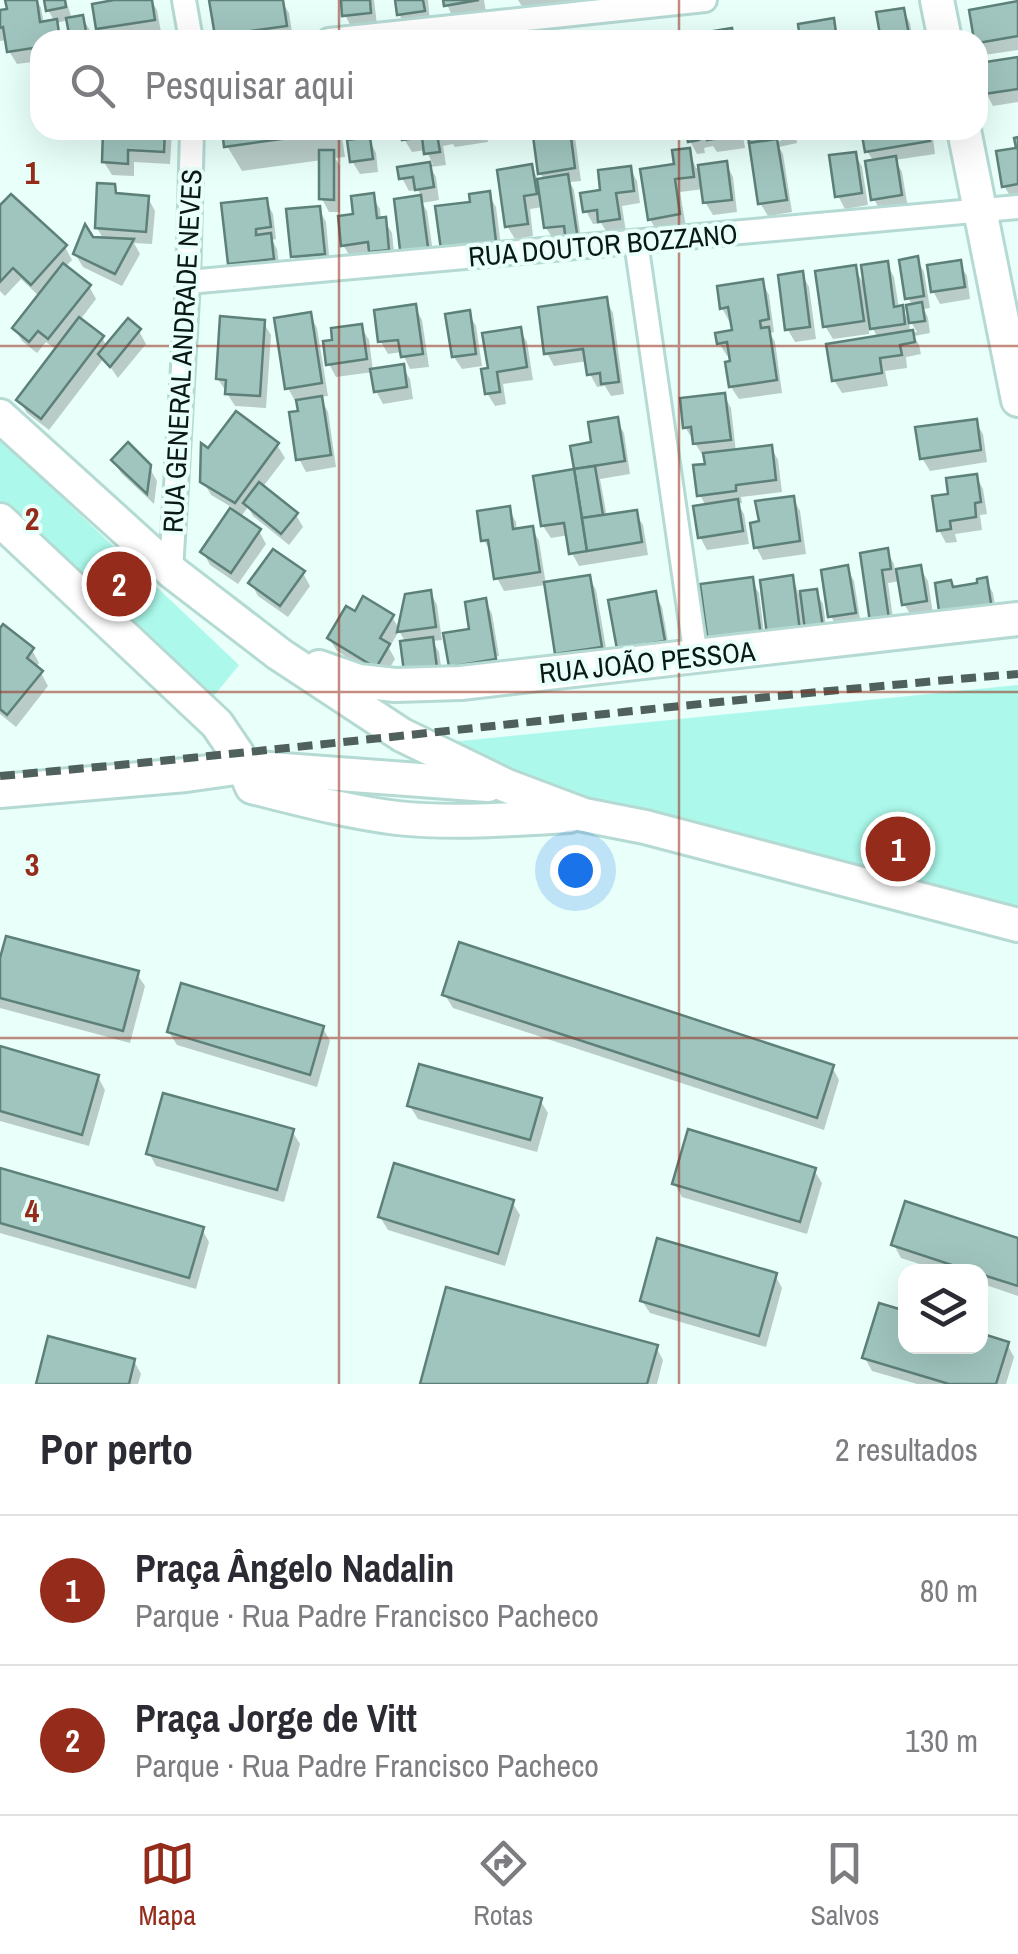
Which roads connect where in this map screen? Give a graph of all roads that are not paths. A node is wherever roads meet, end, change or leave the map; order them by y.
1 (184, 0) edge
2 (706, 0) edge
3 (937, 0) edge
4 (189, 30) edge
5 (423, 30) edge
6 (943, 30) edge
7 (192, 140) edge
8 (966, 140) edge
9 (1018, 208) edge
10 (980, 211) junction
11 (636, 242) junction
12 (188, 282) junction
13 (1018, 400) edge
14 (0, 416) edge
15 (0, 520) edge
16 (170, 571) junction
17 (1018, 619) edge
18 (280, 654) junction
19 (696, 658) junction
20 (248, 777) junction
21 (507, 786) junction
22 (0, 791) edge
23 (584, 815) junction
24 (476, 820) junction
25 (1018, 925) edge

1 - 4 street
2 - 5 street
3 - 6 main road
7 - 12 street, RUA GENERAL ANDRADE NEVES
8 - 10 main road
9 - 10 street, RUA DOUTOR BOZZANO
10 - 11 street, RUA DOUTOR BOZZANO
10 - 13 main road
11 - 12 street, RUA DOUTOR BOZZANO
11 - 19 street
12 - 16 street, RUA GENERAL ANDRADE NEVES
14 - 16 main road
15 - 20 main road
16 - 18 main road
17 - 19 main road, RUA JOÃO PESSOA
18 - 19 main road, RUA JOÃO PESSOA
18 - 21 main road
20 - 21 main road
20 - 22 main road
20 - 24 main road
21 - 23 main road
21 - 24 main road
23 - 24 main road
23 - 25 main road

